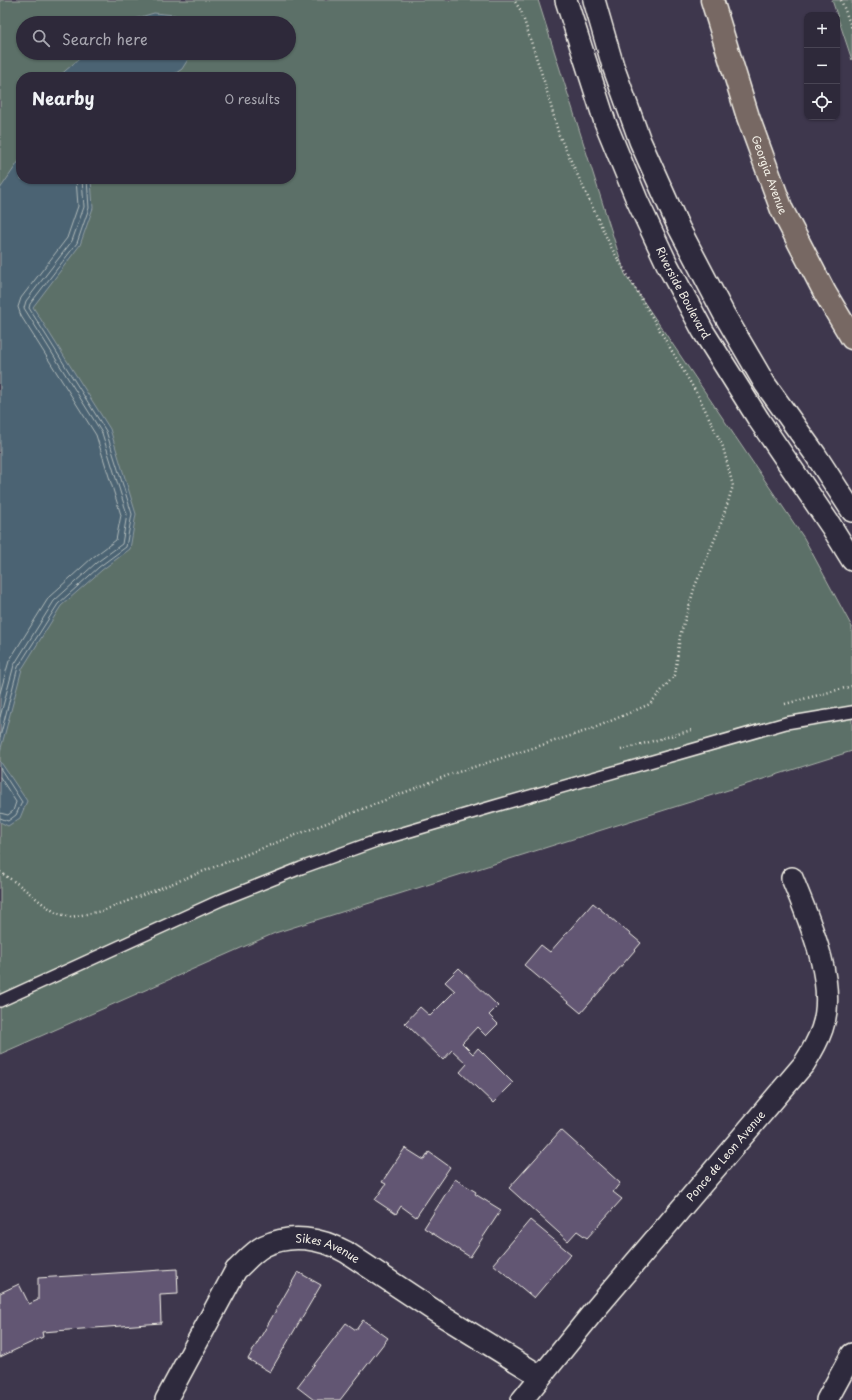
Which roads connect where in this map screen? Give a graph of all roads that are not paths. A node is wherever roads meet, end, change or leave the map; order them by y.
1 (566, 0) edge
2 (594, 0) edge
3 (712, 0) edge
4 (852, 338) edge
5 (852, 511) edge
6 (852, 560) edge
7 (852, 712) edge
8 (792, 878) dead end
9 (0, 1001) edge
10 (852, 1354) edge
11 (540, 1376) junction
12 (166, 1400) edge
13 (522, 1400) edge
14 (827, 1400) edge

1 - 6 street, Riverside Boulevard
2 - 5 street
3 - 4 main road, Georgia Avenue
7 - 9 lane
8 - 11 street, Ponce de Leon Avenue
10 - 14 street
11 - 12 street, Sikes Avenue
11 - 13 street, Ponce de Leon Avenue

